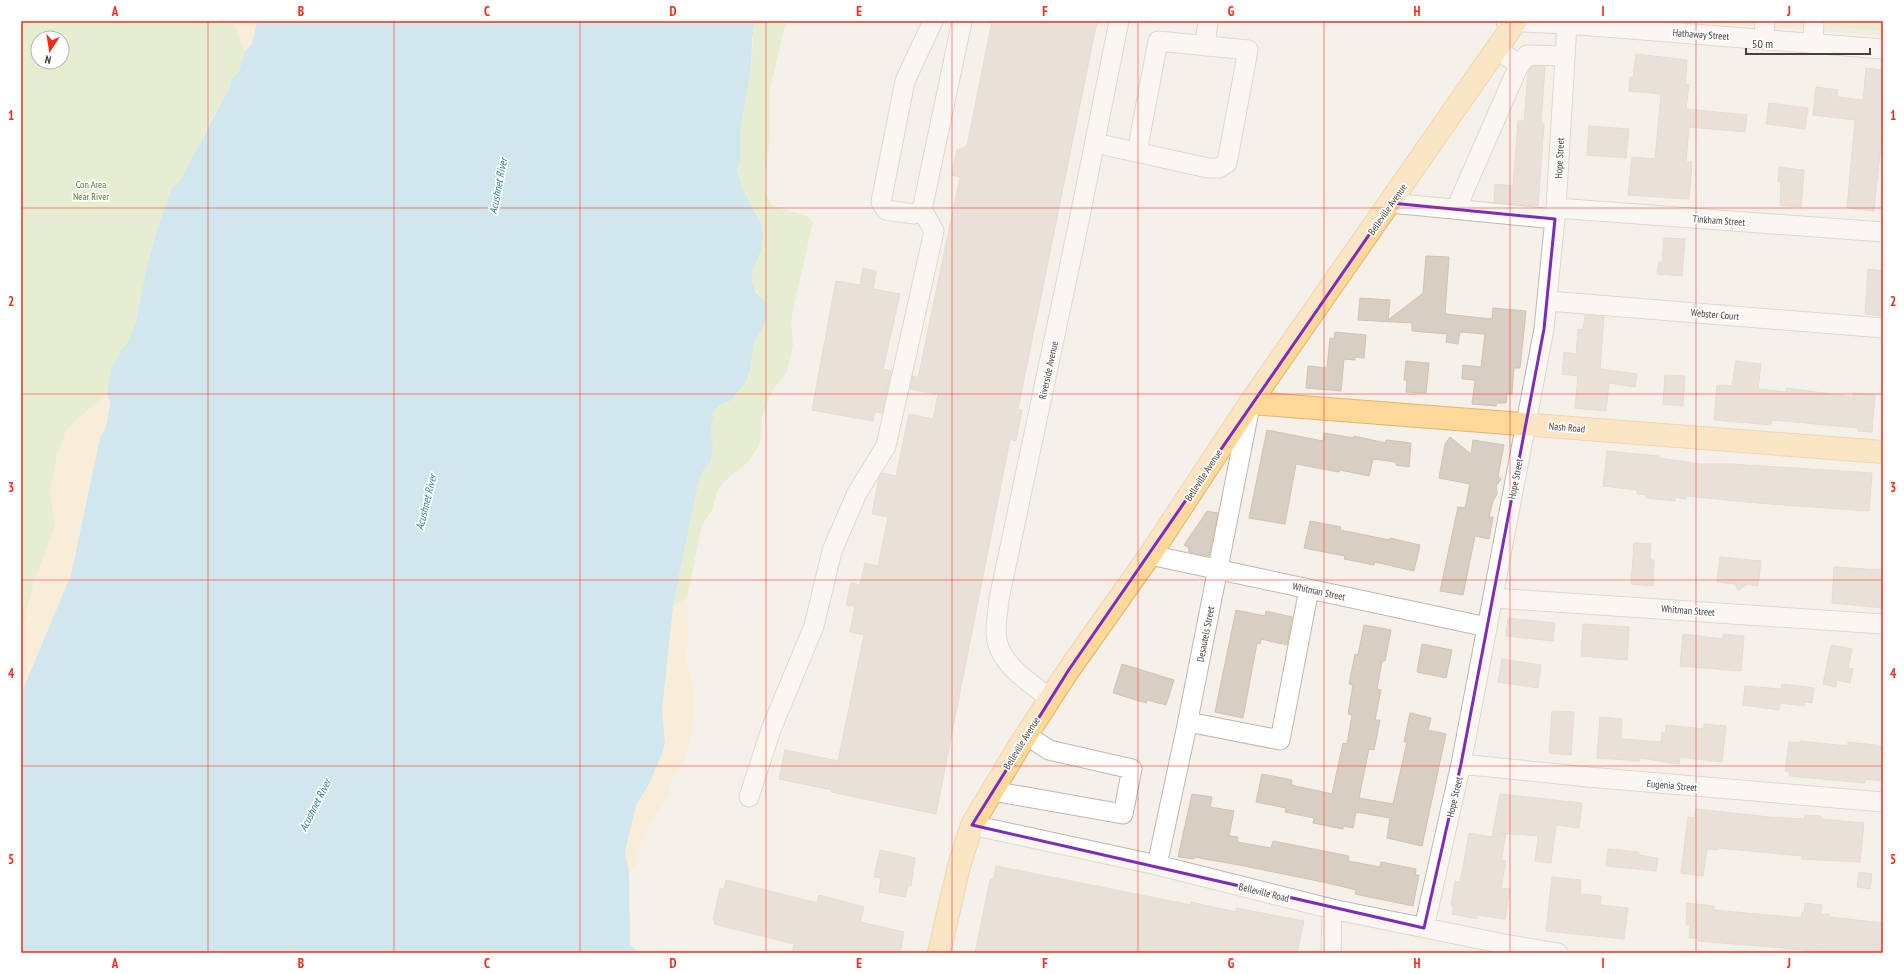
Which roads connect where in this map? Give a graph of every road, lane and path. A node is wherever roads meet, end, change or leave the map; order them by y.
1 (933, 21) edge
2 (962, 21) edge
3 (1119, 21) edge
4 (1208, 21) edge
5 (1512, 21) edge
6 (1814, 21) edge
7 (1566, 22) edge
8 (1764, 30) edge
9 (1813, 43) junction
10 (1205, 46) junction
11 (1883, 48) edge
12 (1497, 49) junction
13 (1565, 56) junction
14 (1519, 65) junction
15 (1094, 143) junction
16 (1137, 152) junction
17 (1391, 203) junction
18 (1456, 209) junction
19 (922, 210) junction
20 (1555, 213) junction
21 (1883, 232) edge
22 (1548, 301) junction
23 (1883, 328) edge
24 (1250, 403) junction
25 (1526, 424) junction
26 (1883, 452) edge
27 (1150, 555) junction
28 (1217, 569) junction
29 (1309, 589) junction
30 (1493, 598) junction
31 (1883, 624) edge
32 (1487, 628) junction
33 (1050, 698) junction
34 (1188, 722) junction
35 (1026, 736) junction
36 (1462, 764) junction
37 (992, 791) junction
38 (749, 797) dead end
39 (1883, 802) edge
40 (972, 826) junction
41 (1157, 865) junction
42 (1332, 909) junction
43 (1424, 928) junction
44 (1537, 951) edge
45 (939, 953) edge
46 (1331, 953) edge
47 (1558, 953) edge

1 - 19 street
2 - 19 street
3 - 15 street, Riverside Avenue
4 - 10 street
5 - 7 street, Hathaway Street
5 - 12 main road, Belleville Avenue
6 - 9 street
7 - 8 street, Hathaway Street
7 - 13 street, Hope Street
8 - 9 street, Hathaway Street
9 - 11 street, Hathaway Street
10 - 16 street
10 - 16 street
12 - 14 street
12 - 17 main road, Belleville Avenue
13 - 14 street
13 - 20 street, Hope Street
14 - 18 street
15 - 16 street
15 - 33 street, Riverside Avenue
17 - 18 street, Tinkham Street
17 - 24 main road, Belleville Avenue
18 - 20 street, Tinkham Street
19 - 38 street
20 - 21 street, Tinkham Street
20 - 22 street, Hope Street
22 - 23 street, Webster Court
22 - 25 street, Hope Street
24 - 25 main road, Nash Road
24 - 27 main road, Belleville Avenue
24 - 28 street, Desautels Street
25 - 26 main road, Nash Road
25 - 30 street, Hope Street
27 - 28 street, Whitman Street
27 - 33 main road, Belleville Avenue
28 - 29 street, Whitman Street
28 - 34 street, Desautels Street
29 - 32 street, Whitman Street
29 - 34 street
30 - 31 street, Whitman Street
30 - 32 street, Hope Street
32 - 36 street, Hope Street
33 - 35 main road, Belleville Avenue
34 - 41 street, Desautels Street
35 - 37 main road, Belleville Avenue
35 - 37 street
36 - 39 street, Eugenia Street
36 - 43 street, Hope Street
37 - 40 main road, Belleville Avenue
40 - 41 street, Belleville Road
40 - 45 main road, Belleville Avenue
41 - 42 street, Belleville Road
42 - 43 street, Belleville Road
42 - 46 street
43 - 44 street, Belleville Road
44 - 47 street, Belleville Road

